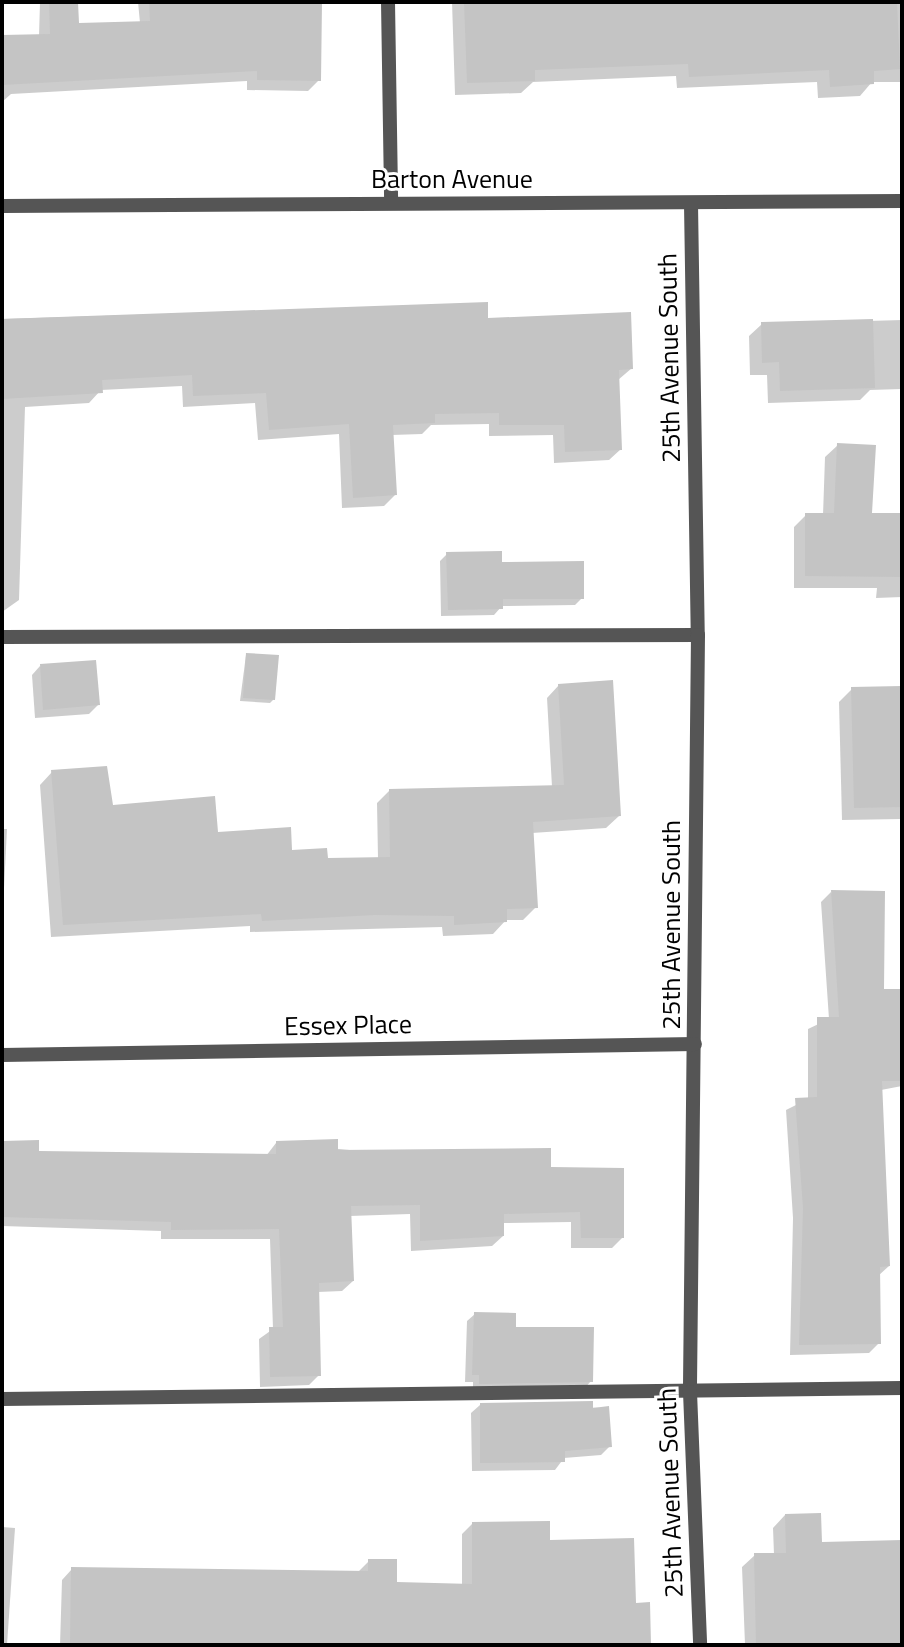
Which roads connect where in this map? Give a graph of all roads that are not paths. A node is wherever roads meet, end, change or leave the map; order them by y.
1 (388, 2) edge
2 (902, 201) edge
3 (391, 203) junction
4 (691, 204) junction
5 (2, 206) edge
6 (698, 635) junction
7 (2, 638) edge
8 (695, 1044) junction
9 (2, 1055) edge
10 (902, 1388) edge
11 (690, 1392) junction
12 (2, 1399) edge
13 (700, 1645) edge

1 - 3 street
2 - 4 street, Barton Avenue
3 - 4 street, Barton Avenue
3 - 5 street, Barton Avenue
4 - 6 street, 25th Avenue South
6 - 7 street
6 - 8 street, 25th Avenue South
8 - 9 street, Essex Place
8 - 11 street, 25th Avenue South
10 - 11 street
11 - 12 street
11 - 13 street, 25th Avenue South

